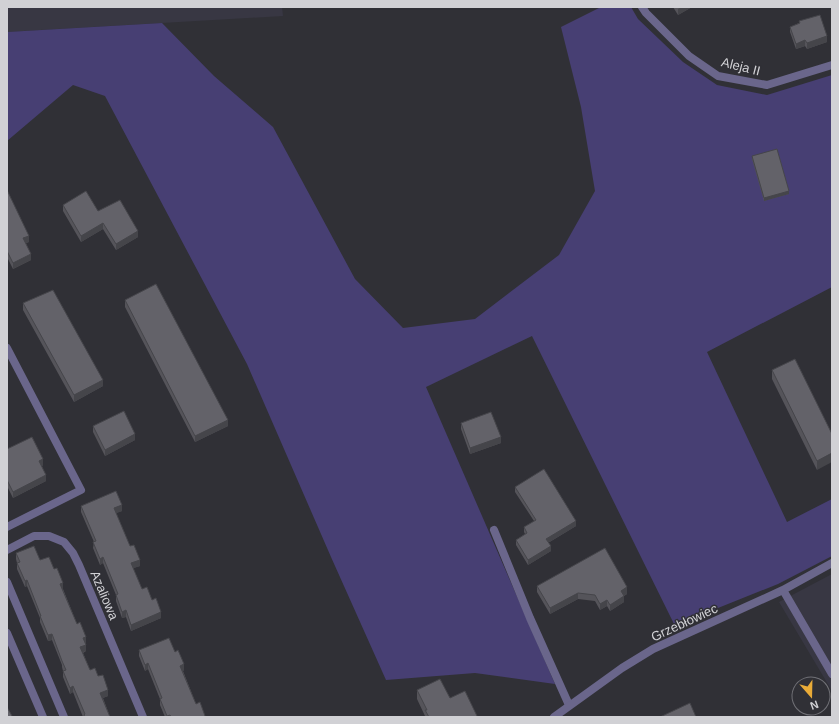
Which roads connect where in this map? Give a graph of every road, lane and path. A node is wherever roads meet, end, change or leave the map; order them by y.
1 (642, 7) edge
2 (832, 65) edge
3 (7, 348) edge
4 (7, 527) edge
5 (494, 530) dead end
6 (7, 550) edge
7 (832, 562) edge
8 (7, 582) edge
9 (783, 590) junction
10 (7, 633) edge
11 (832, 674) edge
12 (569, 705) junction
13 (42, 717) edge
14 (64, 717) edge
15 (143, 717) edge
16 (554, 717) edge

1 - 2 street, Aleja II
3 - 4 street
5 - 12 street
6 - 15 street, Azaliowa
7 - 9 street, Grzebłowiec
8 - 14 street
9 - 11 street
9 - 12 street, Grzebłowiec
10 - 13 street
12 - 16 street, Grzebłowiec

